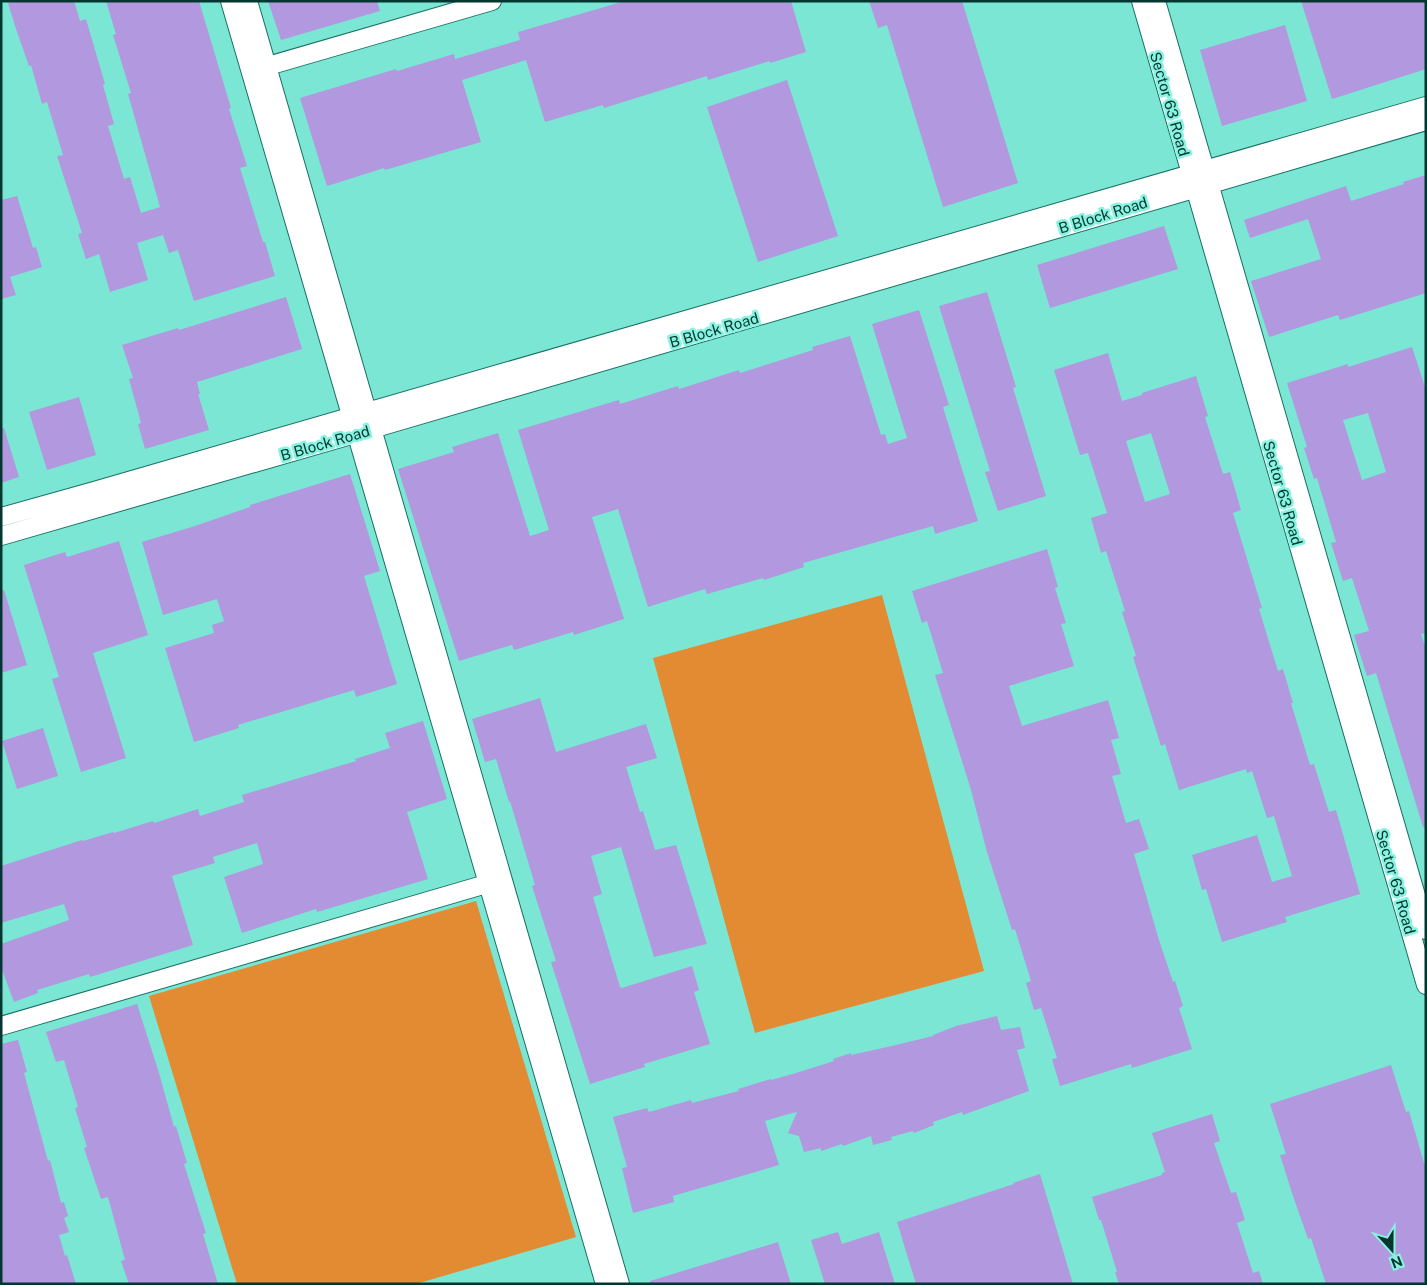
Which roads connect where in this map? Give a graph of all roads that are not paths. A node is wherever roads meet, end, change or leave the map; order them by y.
1 (230, 1) edge
2 (248, 1) edge
3 (492, 1) edge
4 (1141, 1) edge
5 (1156, 1) edge
6 (258, 69) junction
7 (1426, 106) edge
8 (1426, 121) edge
9 (1200, 179) junction
10 (362, 424) junction
11 (1, 517) edge
12 (1, 536) edge
13 (496, 882) junction
14 (1426, 930) edge
15 (1426, 986) edge
16 (1, 1026) edge
17 (605, 1284) edge
18 (620, 1284) edge

1 - 6 street
2 - 6 street
3 - 6 street
4 - 9 street, Sector 63 Road
5 - 9 street, Sector 63 Road
6 - 10 street
7 - 9 street, B Block Road
8 - 9 street, B Block Road
9 - 10 street, B Block Road
9 - 14 street, Sector 63 Road
9 - 15 street, Sector 63 Road
10 - 11 street, B Block Road
10 - 12 street, B Block Road
10 - 13 street
13 - 16 street
13 - 17 street
13 - 18 street

